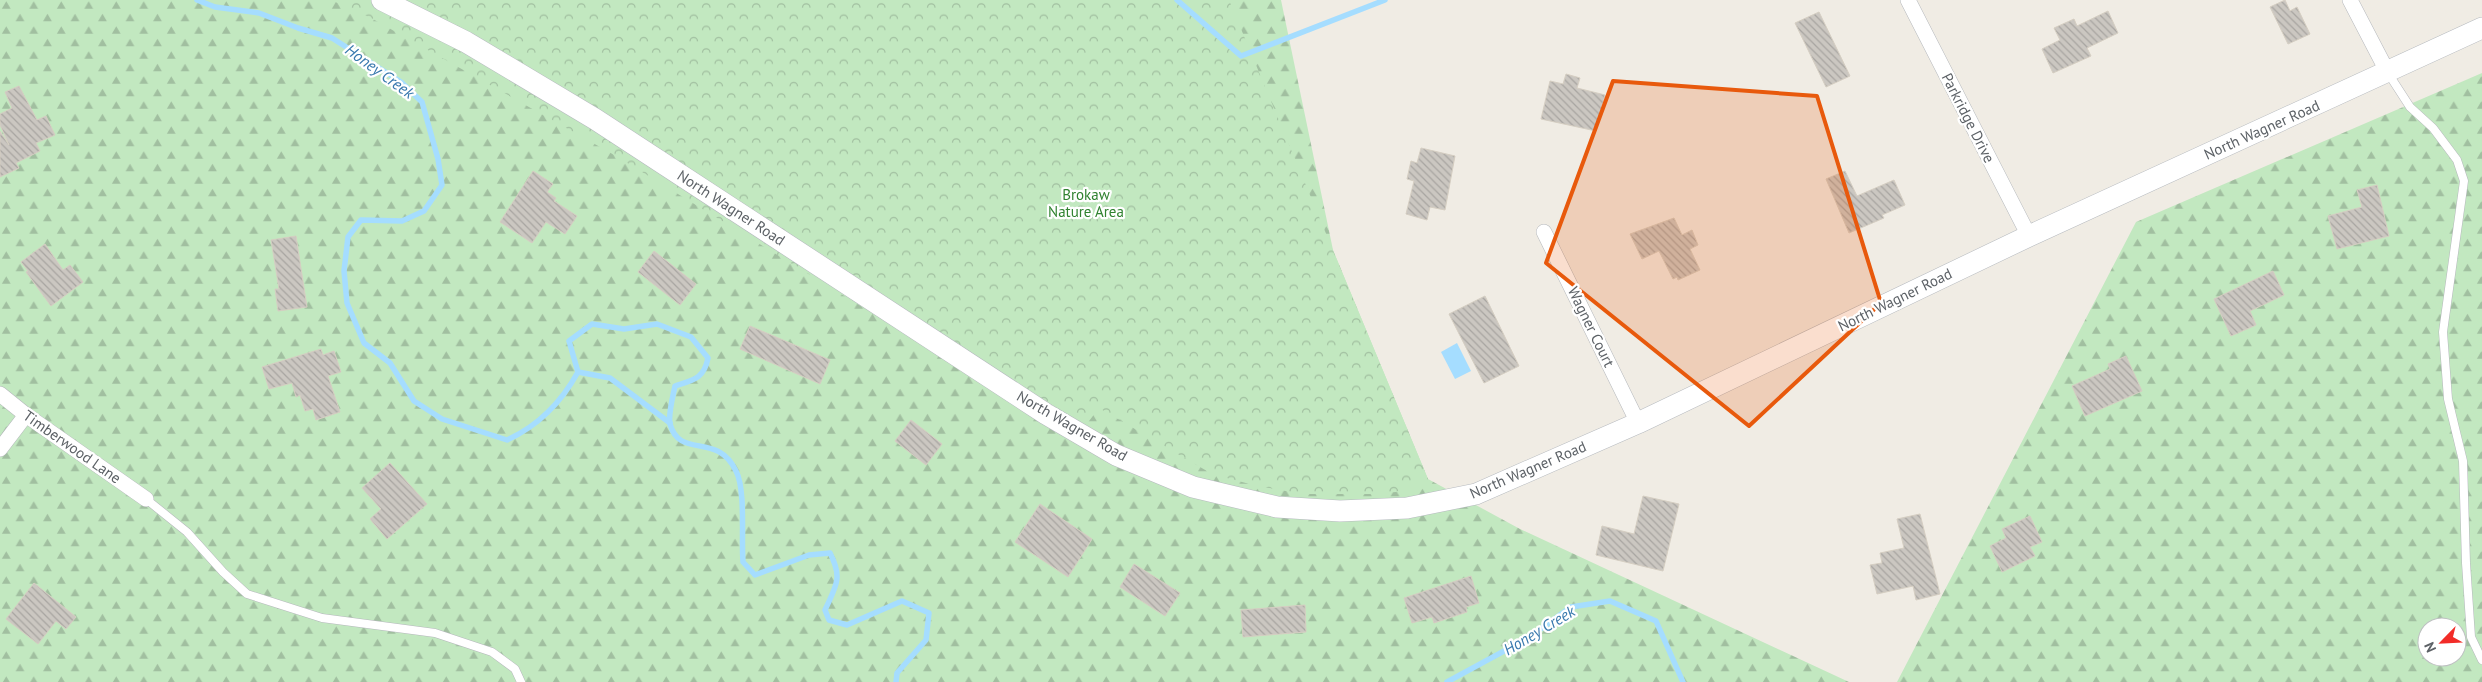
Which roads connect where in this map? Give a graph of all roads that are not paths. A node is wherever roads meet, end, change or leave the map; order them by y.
1 (382, 0) edge
2 (1908, 0) edge
3 (2350, 0) edge
4 (2482, 28) edge
5 (2388, 73) junction
6 (1544, 232) dead end
7 (2029, 236) junction
8 (0, 394) edge
9 (26, 415) junction
10 (1638, 423) junction
11 (0, 449) edge
12 (146, 498) joint
13 (2482, 660) edge
14 (520, 682) edge

1 - 10 street, North Wagner Road
2 - 7 street, Parkridge Drive
3 - 5 street
4 - 5 street, North Wagner Road
5 - 7 street, North Wagner Road
5 - 13 lane
6 - 10 street, Wagner Court
7 - 10 street, North Wagner Road
8 - 9 street, Timberwood Lane
9 - 11 street
9 - 12 street, Timberwood Lane
12 - 14 lane

